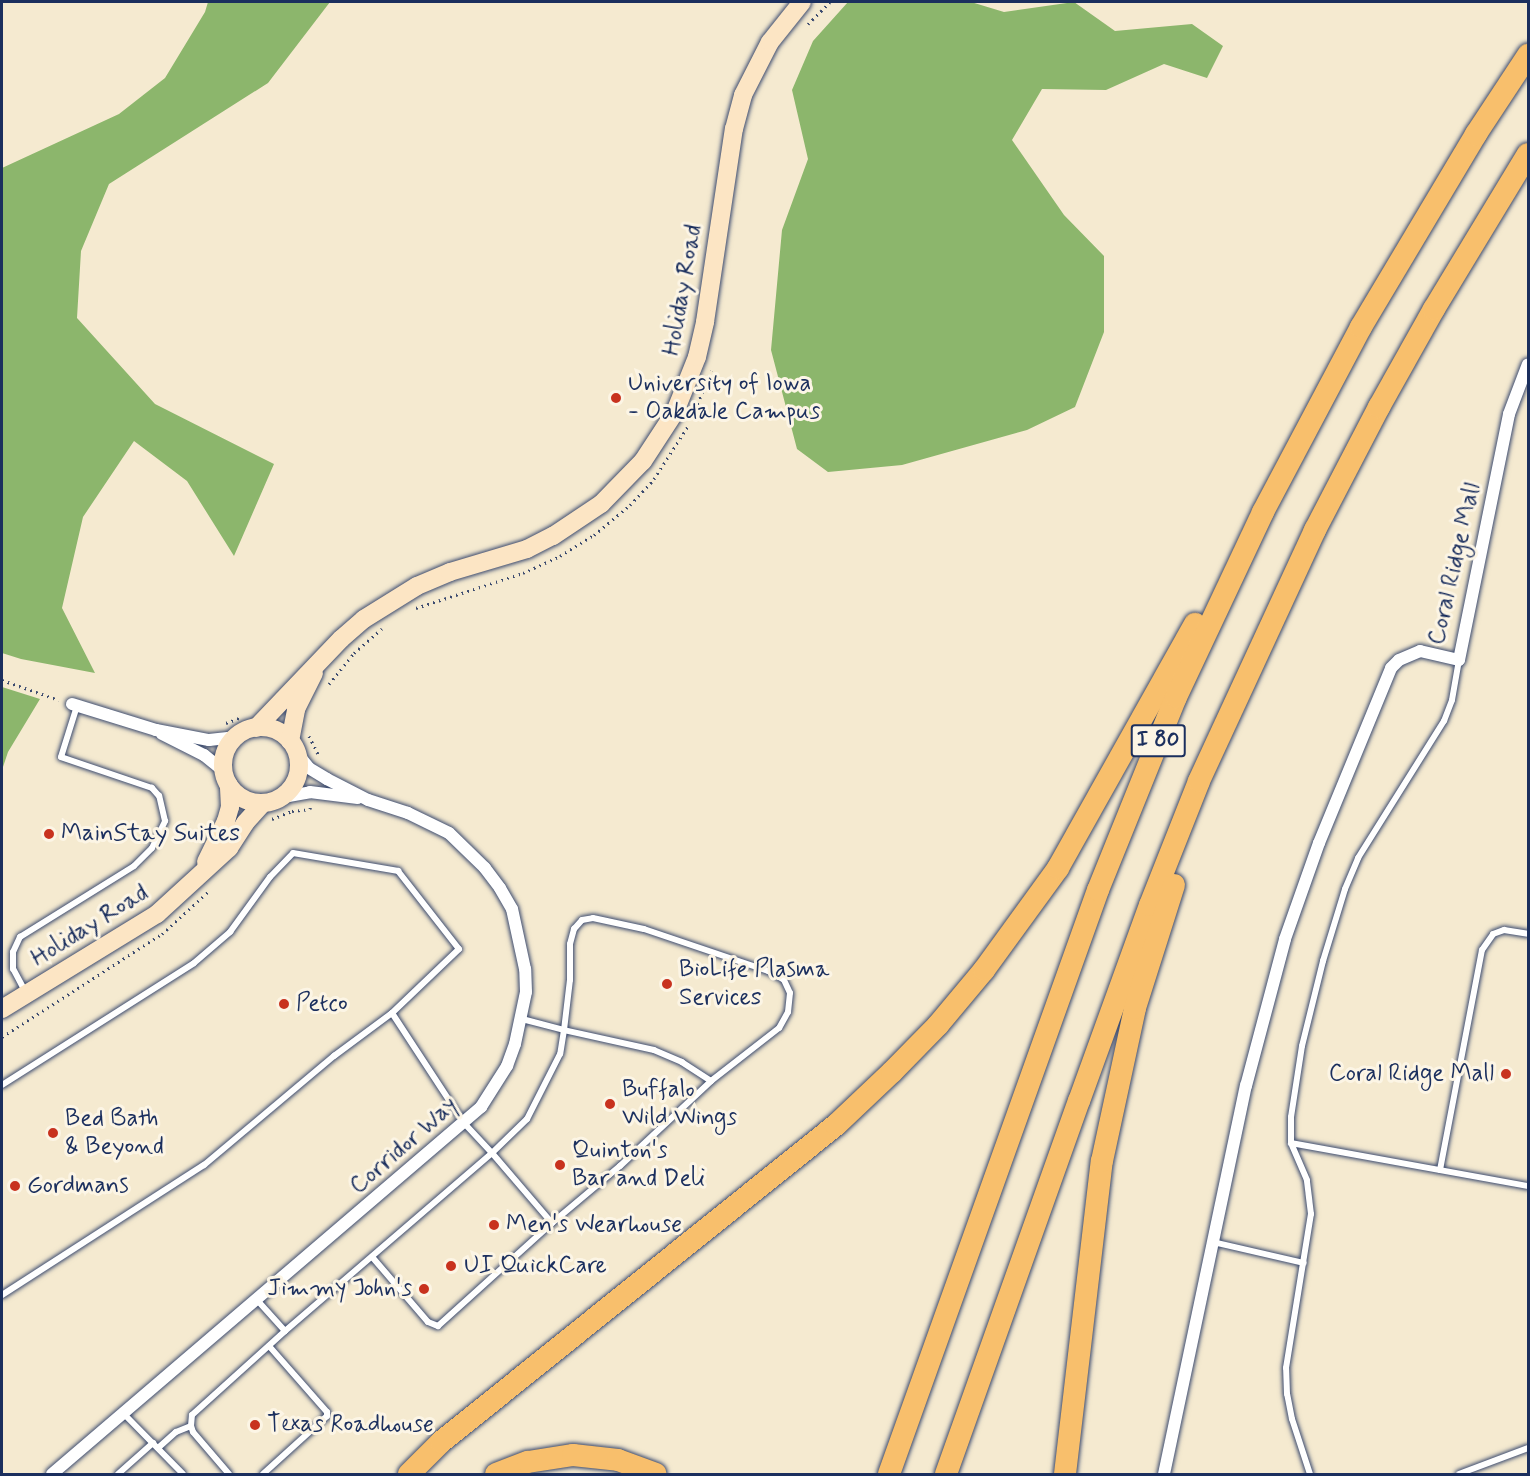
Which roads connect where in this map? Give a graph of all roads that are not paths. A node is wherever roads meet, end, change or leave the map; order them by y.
1 (802, 2) edge
2 (1528, 55) edge
3 (1528, 154) edge
4 (1528, 364) edge
5 (1300, 441) junction
6 (1256, 653) junction
7 (321, 659) junction
8 (1459, 660) junction
9 (74, 705) joint
10 (250, 722) junction
11 (156, 730) junction
12 (237, 737) junction
13 (294, 747) junction
14 (227, 778) junction
15 (283, 797) junction
16 (368, 800) junction
17 (263, 804) junction
18 (198, 877) junction
19 (1528, 934) edge
20 (26, 994) junction
21 (2, 1009) edge
22 (392, 1013) junction
23 (522, 1019) junction
24 (564, 1030) junction
25 (711, 1082) junction
26 (2, 1085) edge
27 (464, 1123) junction
28 (1291, 1143) junction
29 (492, 1153) junction
30 (1440, 1170) junction
31 (1528, 1186) edge
32 (552, 1223) junction
33 (1213, 1242) junction
34 (373, 1258) junction
35 (1304, 1263) junction
36 (2, 1295) edge
37 (257, 1300) junction
38 (285, 1331) junction
39 (268, 1346) junction
40 (124, 1413) junction
41 (191, 1426) junction
42 (155, 1446) junction
43 (1528, 1448) edge
44 (52, 1474) edge
45 (118, 1474) edge
46 (183, 1474) edge
47 (229, 1474) edge
48 (263, 1474) edge
49 (409, 1474) edge
50 (496, 1474) edge
51 (656, 1474) edge
52 (889, 1474) edge
53 (946, 1474) edge
54 (1065, 1474) edge
55 (1164, 1474) edge
56 (1310, 1474) edge
57 (1459, 1474) edge

1 - 7 street, Holiday Road
2 - 5 highway, I 80
3 - 6 highway, I 80
4 - 8 street, Coral Ridge Mall
5 - 49 highway
5 - 52 highway, I 80
6 - 53 highway, I 80
6 - 54 highway
7 - 10 street, Holiday Road
7 - 13 street, Holiday Road
8 - 28 lane
8 - 33 street, Coral Ridge Mall
9 - 11 street
9 - 20 lane
10 - 12 street, Holiday Road
10 - 13 street
11 - 12 street
11 - 14 street
12 - 14 street, Holiday Road
13 - 15 street, Holiday Road
13 - 16 street, Corridor Way
14 - 17 street
14 - 18 street, Holiday Road
15 - 16 street, Corridor Way
15 - 17 street, Holiday Road
16 - 23 street, Corridor Way
17 - 18 street, Holiday Road
18 - 20 street, Holiday Road
19 - 30 lane
20 - 21 street, Holiday Road
22 - 26 lane
22 - 27 lane
22 - 36 lane
23 - 24 lane
23 - 27 street, Corridor Way
24 - 25 lane
24 - 25 lane
24 - 29 lane
25 - 32 lane
27 - 29 lane
27 - 37 street, Corridor Way
28 - 30 lane
28 - 35 lane
29 - 32 lane
29 - 34 lane
30 - 31 lane
32 - 34 lane
33 - 35 lane
33 - 55 street, Coral Ridge Mall
34 - 38 lane
35 - 56 lane
37 - 38 lane
37 - 40 street, Corridor Way
38 - 39 lane
39 - 41 lane
39 - 48 lane
40 - 42 lane
40 - 44 street, Corridor Way
41 - 42 lane
41 - 47 lane
42 - 45 lane
42 - 46 lane
43 - 57 lane
50 - 51 highway

